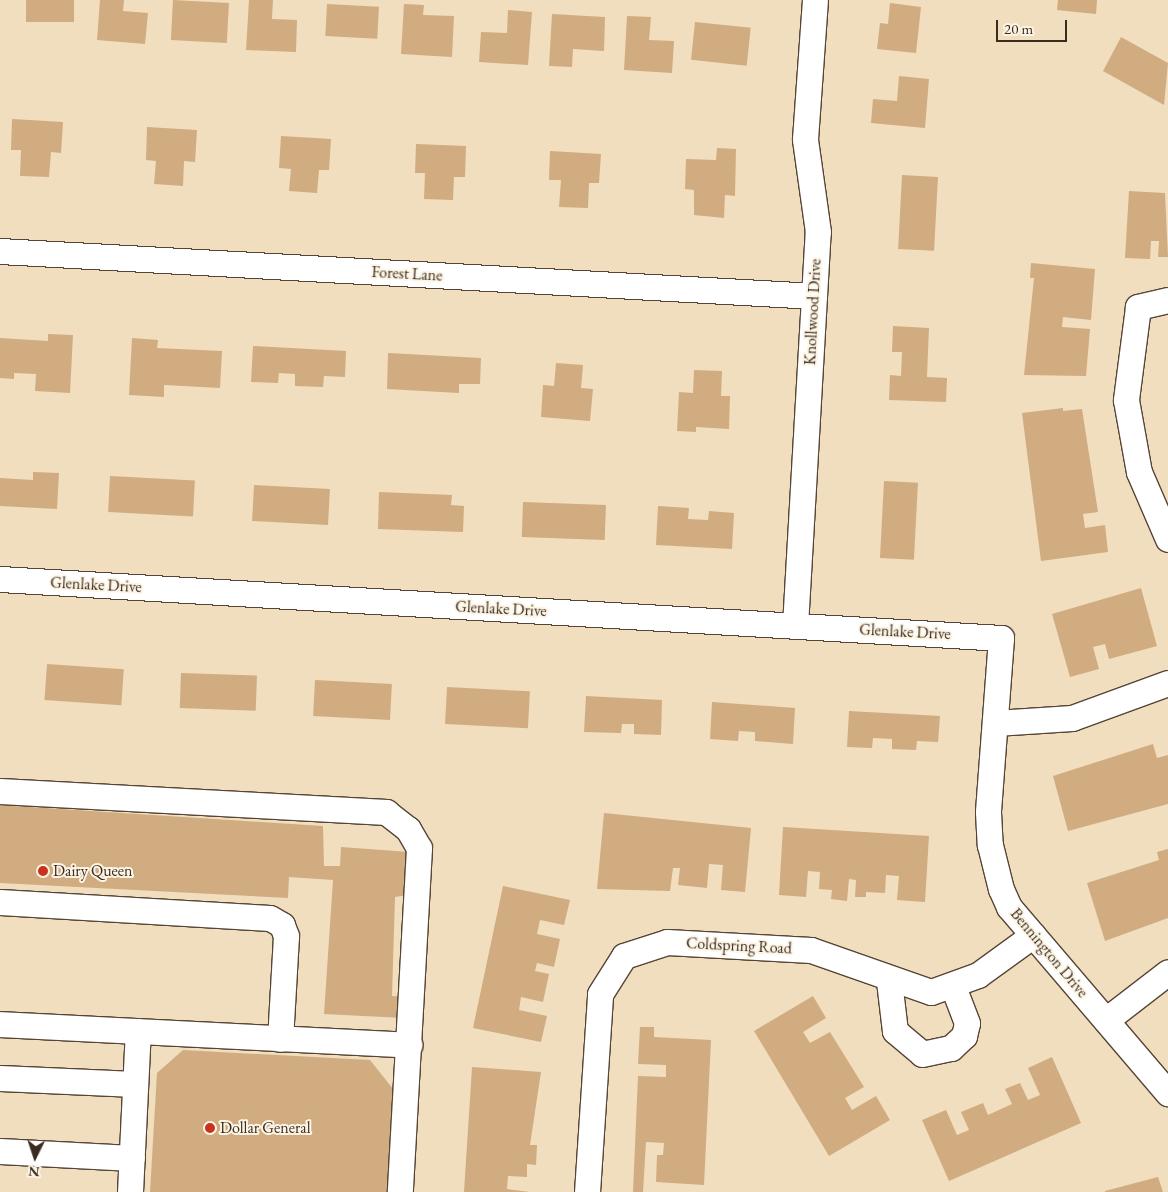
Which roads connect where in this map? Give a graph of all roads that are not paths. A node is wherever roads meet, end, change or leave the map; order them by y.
1 (815, 0) edge
2 (0, 251) edge
3 (814, 296) junction
4 (1168, 300) edge
5 (1168, 539) edge
6 (0, 579) edge
7 (795, 626) junction
8 (1001, 638) joint
9 (1168, 683) edge
10 (995, 723) junction
11 (0, 791) edge
12 (0, 902) edge
13 (1033, 935) junction
14 (1168, 972) edge
15 (889, 981) junction
16 (953, 987) junction
17 (1106, 1020) junction
18 (0, 1024) edge
19 (138, 1031) junction
20 (280, 1039) junction
21 (409, 1045) junction
22 (0, 1078) edge
23 (135, 1084) junction
24 (1168, 1093) edge
25 (0, 1151) edge
26 (132, 1158) junction
27 (130, 1192) edge
28 (400, 1192) edge
29 (587, 1192) edge

1 - 3 street, Knollwood Drive
2 - 3 street, Forest Lane
3 - 7 street, Knollwood Drive
4 - 5 street
6 - 7 street, Glenlake Drive
7 - 8 street, Glenlake Drive
8 - 10 street, Bennington Drive
9 - 10 street
10 - 13 street, Bennington Drive
11 - 21 street
12 - 20 street
13 - 16 street, Coldspring Road
13 - 17 street, Bennington Drive
14 - 17 street
15 - 16 street, Coldspring Road
15 - 16 street
15 - 29 street, Coldspring Road
17 - 24 street, Bennington Drive
18 - 19 street
19 - 20 street
19 - 23 street
20 - 21 street
21 - 28 street
22 - 23 street
23 - 26 street
25 - 26 street
26 - 27 street

